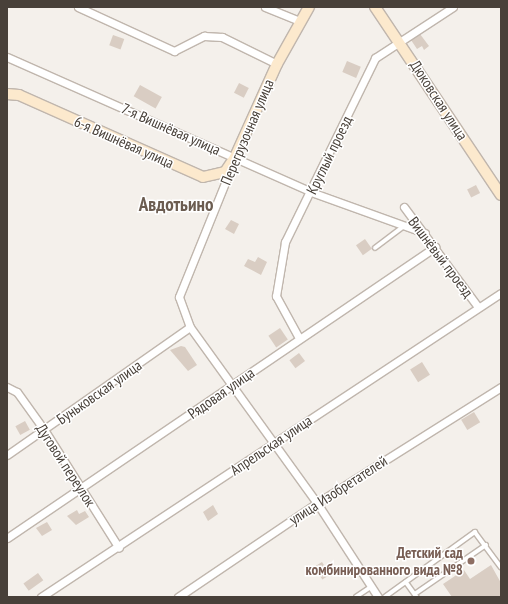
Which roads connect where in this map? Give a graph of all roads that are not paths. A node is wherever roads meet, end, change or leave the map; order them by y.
1 (78, 7) edge
2 (265, 7) edge
3 (309, 7) edge
4 (375, 7) edge
5 (453, 7) edge
6 (300, 21) junction
7 (401, 42) junction
8 (7, 57) edge
9 (277, 64) junction
10 (7, 94) edge
11 (235, 157) junction
12 (311, 192) junction
13 (501, 195) edge
14 (404, 207) dead end
15 (404, 225) junction
16 (425, 233) junction
17 (435, 247) junction
18 (375, 248) dead end
19 (501, 293) edge
20 (478, 307) junction
21 (190, 327) junction
22 (299, 338) junction
23 (232, 386) junction
24 (7, 387) edge
25 (501, 387) edge
26 (45, 430) junction
27 (274, 442) junction
28 (7, 455) edge
29 (81, 489) junction
30 (317, 503) junction
31 (7, 538) edge
32 (486, 545) junction
33 (120, 548) junction
34 (501, 567) edge
35 (406, 582) junction
36 (371, 587) junction
37 (416, 595) edge
38 (41, 597) edge
39 (178, 597) edge
40 (356, 597) edge
41 (378, 597) edge
42 (385, 597) edge

1 - 9 street
2 - 6 street
3 - 6 street, Перегрузочная улица
4 - 7 street, Дюковская улица
5 - 7 street, Круглый проезд
6 - 9 street, Перегрузочная улица
7 - 12 street, Круглый проезд
7 - 13 street, Дюковская улица
8 - 11 street, 7-я Вишнёвая улица
9 - 11 street, Перегрузочная улица
10 - 11 street, 6-я Вишнёвая улица
11 - 12 street, 7-я Вишнёвая улица
11 - 21 street, Перегрузочная улица
12 - 15 street, 7-я Вишнёвая улица
12 - 22 street, Круглый проезд
14 - 16 street, Вишнёвый проезд
15 - 16 street, 7-я Вишнёвая улица
15 - 18 lane
16 - 17 street, Вишнёвый проезд
17 - 20 street, Вишнёвый проезд
17 - 22 street, Рядовая улица
19 - 20 street, Апрельская улица
20 - 27 street, Апрельская улица
21 - 23 street, Перегрузочная улица
21 - 26 street, Буньковская улица
22 - 23 street, Рядовая улица
23 - 27 street, Перегрузочная улица
23 - 29 street, Рядовая улица
24 - 26 street, Дуговой переулок
25 - 30 street, улица Изобретателей
26 - 28 street, Буньковская улица
26 - 29 street, Дуговой переулок
27 - 30 street, Перегрузочная улица
27 - 33 street, Апрельская улица
29 - 31 street, Рядовая улица
29 - 33 street, Дуговой переулок
30 - 36 street, Перегрузочная улица
30 - 39 street, улица Изобретателей
32 - 34 lane
32 - 35 lane
32 - 37 lane
33 - 38 street, Апрельская улица
35 - 37 lane
35 - 42 lane
36 - 40 lane
36 - 41 street, Перегрузочная улица

